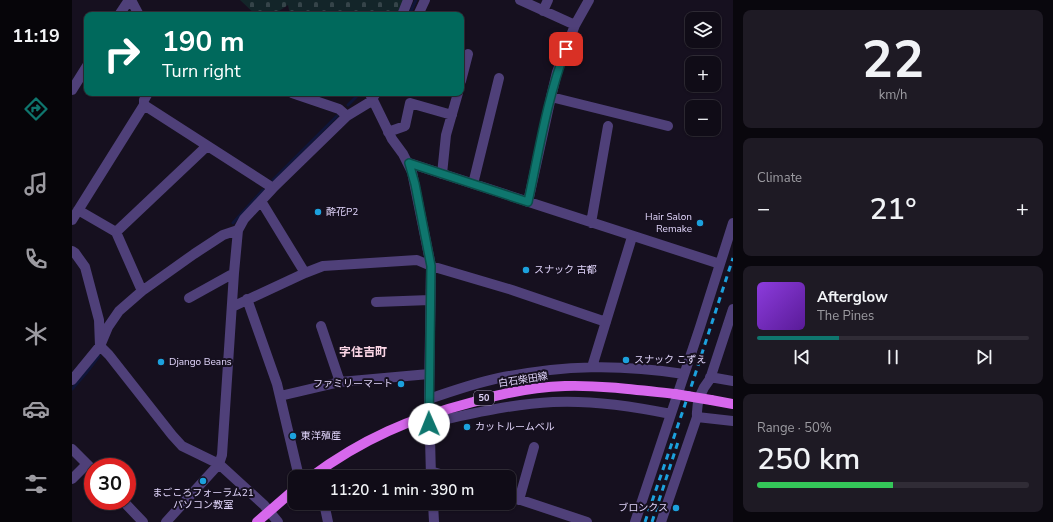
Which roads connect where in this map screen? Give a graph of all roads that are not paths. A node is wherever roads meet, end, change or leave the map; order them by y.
1 (130, 0) edge
2 (408, 0) edge
3 (425, 0) edge
4 (520, 0) edge
5 (548, 0) edge
6 (590, 0) edge
7 (543, 11) junction
8 (121, 12) edge
9 (137, 12) edge
10 (403, 12) edge
11 (419, 12) edge
12 (575, 25) junction
13 (468, 54) dead end
14 (464, 69) edge
15 (84, 71) edge
16 (499, 78) dead end
17 (72, 90) edge
18 (146, 96) edge
19 (301, 96) edge
20 (373, 96) edge
21 (373, 96) edge
22 (457, 96) edge
23 (551, 97) junction
24 (144, 105) junction
25 (452, 115) junction
26 (347, 116) junction
27 (608, 126) dead end
28 (668, 126) dead end
29 (388, 132) junction
30 (207, 146) junction
31 (409, 163) junction
32 (442, 174) junction
33 (473, 184) junction
34 (273, 188) junction
35 (261, 201) junction
36 (528, 202) junction
37 (78, 210) junction
38 (72, 220) edge
39 (591, 223) junction
40 (733, 223) edge
41 (238, 230) junction
42 (116, 232) junction
43 (632, 237) junction
44 (72, 251) edge
45 (720, 264) junction
46 (431, 266) junction
47 (234, 273) junction
48 (305, 273) junction
49 (142, 291) junction
50 (189, 298) dead end
51 (248, 299) junction
52 (430, 300) junction
53 (376, 302) dead end
54 (232, 306) junction
55 (733, 309) edge
56 (606, 322) junction
57 (321, 326) dead end
58 (100, 346) junction
59 (592, 367) junction
60 (429, 374) junction
61 (684, 374) junction
62 (710, 377) junction
63 (72, 380) edge
64 (733, 381) edge
65 (340, 382) junction
66 (280, 396) junction
67 (428, 399) junction
68 (733, 404) edge
69 (671, 414) junction
70 (697, 417) junction
71 (429, 419) junction
72 (733, 422) edge
73 (534, 447) dead end
74 (72, 448) edge
75 (84, 461) edge
76 (219, 464) junction
77 (297, 470) edge
78 (323, 470) edge
79 (431, 470) edge
80 (84, 471) edge
81 (72, 479) edge
82 (288, 495) edge
83 (516, 499) edge
84 (519, 500) junction
85 (132, 510) edge
86 (325, 510) edge
87 (433, 510) edge
88 (269, 511) junction
89 (143, 522) edge
90 (166, 522) edge
91 (257, 522) edge
92 (278, 522) edge
93 (328, 522) edge
94 (434, 522) edge
95 (587, 522) edge
96 (635, 522) edge
97 (661, 522) edge

1 - 8 street
1 - 9 street
2 - 10 street
3 - 11 street
4 - 7 street
5 - 7 street
6 - 12 street
7 - 12 street
12 - 23 street
13 - 14 street
15 - 17 street
16 - 33 street
18 - 24 street
19 - 26 street
20 - 26 street
21 - 29 street
22 - 25 street
23 - 28 street
23 - 36 street
24 - 30 street
24 - 37 street
25 - 29 street
25 - 32 street
26 - 34 street
27 - 39 street
29 - 31 street
30 - 34 street
30 - 42 street
31 - 32 street
31 - 46 street
32 - 33 street
33 - 36 street
34 - 35 street
35 - 41 street
35 - 48 street
36 - 39 street
37 - 38 street
37 - 42 street
39 - 43 street
40 - 45 street
41 - 47 street
41 - 49 street
42 - 49 street
43 - 45 street
43 - 56 street
44 - 58 street
45 - 61 street
46 - 48 street
46 - 52 street
46 - 56 street
47 - 50 street
47 - 54 street
48 - 51 street
49 - 58 street
51 - 54 street
51 - 66 street
52 - 53 street
52 - 60 street
54 - 76 street
55 - 62 street
56 - 59 street
57 - 65 street
58 - 63 street
58 - 76 street
59 - 61 street
59 - 67 street
60 - 65 street
60 - 67 street
61 - 69 street
62 - 64 street
62 - 70 street
65 - 66 street
66 - 77 street
67 - 71 street
68 - 71 main road, 白石柴田線 / 50, bridge
69 - 71 street
69 - 96 street
70 - 72 street
70 - 97 street
71 - 78 main road, 白石柴田線 / 50
71 - 79 street
73 - 84 street
74 - 75 street
76 - 88 street
76 - 90 street
80 - 81 street
82 - 88 main road
83 - 84 street
84 - 95 street
85 - 89 street
86 - 93 street
87 - 94 street
88 - 91 main road
88 - 92 street

